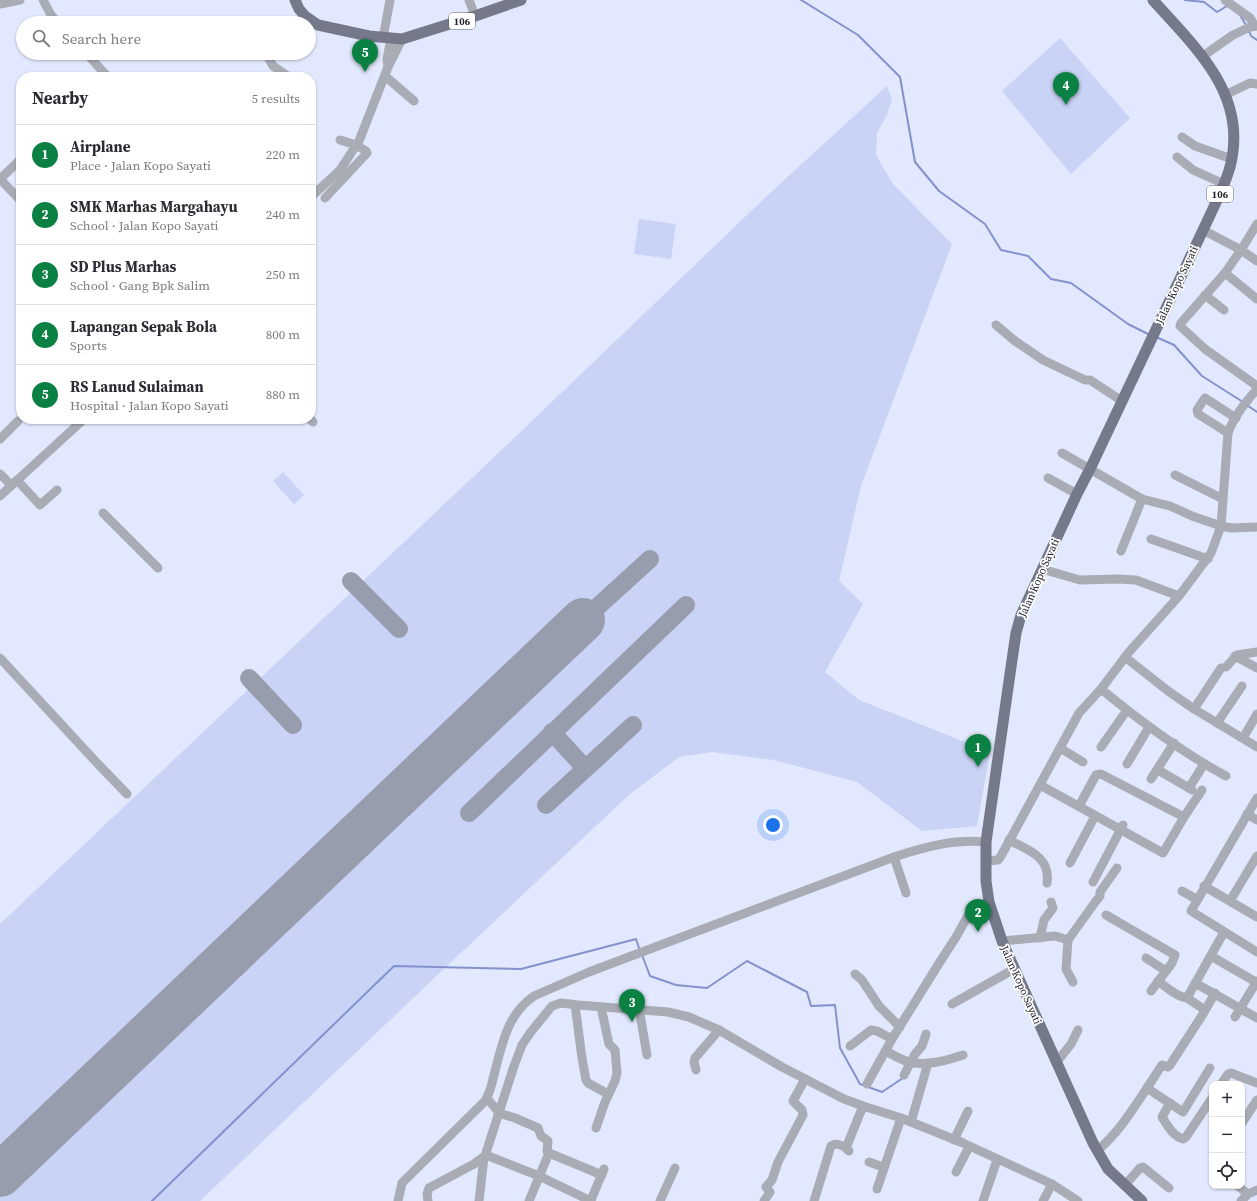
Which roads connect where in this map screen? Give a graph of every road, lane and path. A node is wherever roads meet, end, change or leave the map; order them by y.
1 (20, 0) edge
2 (43, 0) edge
3 (390, 0) edge
4 (469, 0) edge
5 (1153, 0) edge
6 (1225, 0) edge
7 (294, 1) edge
8 (518, 1) edge
9 (0, 4) edge
10 (52, 16) edge
11 (305, 16) edge
12 (475, 16) junction
13 (316, 24) edge
14 (1254, 27) edge
15 (392, 38) junction
16 (1202, 55) junction
17 (92, 60) edge
18 (270, 60) edge
19 (103, 72) edge
20 (282, 72) edge
21 (385, 76) junction
22 (1257, 84) edge
23 (1225, 95) junction
24 (414, 101) dead end
25 (1182, 137) dead end
26 (340, 140) dead end
27 (356, 145) junction
28 (1177, 157) dead end
29 (1232, 159) junction
30 (16, 164) edge
31 (0, 179) edge
32 (1224, 184) junction
33 (316, 192) edge
34 (16, 196) edge
35 (326, 198) dead end
36 (1257, 224) edge
37 (1203, 230) junction
38 (1241, 250) junction
39 (1257, 260) edge
40 (1225, 273) junction
41 (1205, 295) junction
42 (1257, 299) edge
43 (1224, 310) dead end
44 (996, 325) dead end
45 (1257, 386) edge
46 (1257, 389) edge
47 (1122, 401) junction
48 (1236, 418) junction
49 (16, 423) edge
50 (79, 424) edge
51 (1228, 433) junction
52 (0, 439) edge
53 (1062, 453) dead end
54 (1090, 469) junction
55 (0, 474) edge
56 (1175, 474) dead end
57 (1048, 478) dead end
58 (14, 483) junction
59 (57, 490) dead end
60 (1077, 494) junction
61 (0, 496) edge
62 (1142, 499) junction
63 (1223, 499) junction
64 (103, 513) dead end
65 (1221, 526) junction
66 (1257, 527) edge
67 (1151, 539) dead end
68 (1121, 551) dead end
69 (1208, 559) junction
70 (158, 568) dead end
71 (1042, 569) junction
72 (1179, 596) junction
73 (1256, 651) edge
74 (1235, 656) junction
75 (1125, 657) junction
76 (0, 658) edge
77 (1257, 668) edge
78 (1242, 686) dead end
79 (1101, 689) junction
80 (1194, 709) junction
81 (1127, 710) junction
82 (1257, 714) edge
83 (1217, 723) junction
84 (1149, 727) junction
85 (1242, 738) junction
86 (1174, 743) junction
87 (1101, 747) dead end
88 (1060, 748) junction
89 (1257, 748) edge
90 (1083, 762) dead end
91 (1127, 764) dead end
92 (1204, 764) junction
93 (1158, 770) junction
94 (1226, 776) dead end
95 (1151, 779) dead end
96 (1041, 783) junction
97 (1202, 790) dead end
98 (127, 794) dead end
99 (1257, 798) edge
100 (1080, 804) junction
101 (1247, 814) junction
102 (1095, 816) junction
103 (1184, 817) junction
104 (1257, 820) edge
105 (1122, 827) junction
106 (1009, 840) junction
107 (986, 842) junction
108 (1257, 856) edge
109 (894, 857) junction
110 (986, 861) junction
111 (1070, 863) dead end
112 (1117, 868) dead end
113 (1093, 882) dead end
114 (1047, 883) dead end
115 (1204, 886) junction
116 (1182, 891) dead end
117 (906, 893) dead end
118 (1196, 899) junction
119 (1230, 901) junction
120 (989, 902) junction
121 (1051, 902) dead end
122 (1106, 915) dead end
123 (1256, 915) edge
124 (1224, 932) junction
125 (1040, 938) junction
126 (1068, 940) junction
127 (1002, 941) junction
128 (1257, 952) edge
129 (1211, 956) junction
130 (1146, 958) dead end
131 (1014, 969) junction
132 (1166, 971) junction
133 (855, 974) dead end
134 (1158, 981) junction
135 (1073, 982) dead end
136 (1257, 982) edge
137 (1195, 983) junction
138 (1151, 991) dead end
139 (1215, 993) junction
140 (1187, 998) junction
141 (952, 1004) dead end
142 (575, 1005) junction
143 (601, 1007) junction
144 (1240, 1009) junction
145 (641, 1010) junction
146 (1205, 1010) junction
147 (1235, 1018) dead end
148 (1257, 1018) edge
149 (900, 1026) junction
150 (719, 1030) junction
151 (1078, 1030) dead end
152 (926, 1034) dead end
153 (892, 1039) junction
154 (850, 1046) dead end
155 (886, 1051) junction
156 (647, 1055) dead end
157 (963, 1055) dead end
158 (910, 1062) junction
159 (928, 1063) junction
160 (1056, 1063) junction
161 (1210, 1068) dead end
162 (696, 1070) dead end
163 (904, 1075) dead end
164 (805, 1079) junction
165 (1223, 1081) edge
166 (1257, 1083) edge
167 (866, 1084) dead end
168 (1147, 1089) junction
169 (608, 1094) junction
170 (487, 1098) junction
171 (1257, 1100) edge
172 (1209, 1102) edge
173 (1170, 1103) junction
174 (863, 1106) junction
175 (968, 1111) dead end
176 (499, 1113) junction
177 (901, 1118) junction
178 (1245, 1118) edge
179 (911, 1122) junction
180 (596, 1128) dead end
181 (954, 1140) junction
182 (969, 1147) junction
183 (1097, 1151) junction
184 (550, 1153) junction
185 (485, 1156) junction
186 (997, 1160) junction
187 (869, 1162) dead end
188 (884, 1167) junction
189 (675, 1168) dead end
190 (956, 1172) dead end
191 (539, 1176) junction
192 (1052, 1184) junction
193 (1125, 1185) junction
194 (1169, 1188) dead end
195 (877, 1189) dead end
196 (1240, 1189) edge
197 (1257, 1190) edge
198 (1245, 1198) edge
199 (591, 1200) edge
200 (398, 1201) edge
201 (428, 1201) edge
202 (479, 1201) edge
203 (529, 1201) edge
204 (660, 1201) edge
205 (764, 1201) edge
206 (814, 1201) edge
207 (983, 1201) edge
208 (1043, 1201) edge
209 (1078, 1201) edge
210 (1142, 1201) edge

1 - 9 street
2 - 10 street
3 - 15 street
4 - 12 street
5 - 16 main road, Jalan Kopo Sayati / 106
6 - 14 street
7 - 11 main road, 106
8 - 12 main road, 106
12 - 15 main road, 106
13 - 15 main road, 106
14 - 16 street
15 - 21 street
16 - 23 main road, Jalan Kopo Sayati / 106
17 - 19 street
18 - 20 street
21 - 24 street
21 - 27 street
22 - 23 street
23 - 29 main road, Jalan Kopo Sayati / 106
25 - 29 street
26 - 27 street
27 - 33 street
27 - 35 street
28 - 32 street
29 - 32 main road, Jalan Kopo Sayati / 106
30 - 31 street
31 - 34 street
32 - 37 main road, Jalan Kopo Sayati / 106
36 - 38 street
37 - 38 street
37 - 47 main road, Jalan Kopo Sayati / 106
38 - 39 street
38 - 40 street
40 - 41 street
40 - 42 street
41 - 43 street
41 - 45 street
44 - 47 street
46 - 48 street
47 - 54 main road, Jalan Kopo Sayati / 106
48 - 51 street
48 - 51 street
49 - 52 street
50 - 58 street
51 - 63 street
53 - 54 street
54 - 60 main road, Jalan Kopo Sayati / 106
54 - 62 street
55 - 58 street
56 - 63 street
57 - 60 street
58 - 59 street
58 - 61 street
60 - 71 main road, Jalan Kopo Sayati / 106
62 - 65 street
62 - 68 street
63 - 65 street
64 - 70 street
65 - 66 street
65 - 69 street
67 - 69 street
69 - 72 street
71 - 72 street
71 - 107 main road, Jalan Kopo Sayati / 106
72 - 75 street
73 - 74 street
74 - 77 street
74 - 80 street
75 - 79 street
75 - 80 street
76 - 98 street
78 - 83 street
79 - 81 street
79 - 88 street
80 - 83 street
81 - 84 street
81 - 87 street
82 - 85 street
83 - 85 street
84 - 86 street
84 - 91 street
85 - 89 street
86 - 92 street
86 - 93 street
88 - 90 street
88 - 96 street
92 - 93 street
92 - 94 street
93 - 95 street
96 - 100 street
96 - 106 street
97 - 103 street
99 - 101 street
100 - 102 street
100 - 103 street
100 - 105 street
101 - 104 street
101 - 115 street
102 - 105 street
102 - 111 street
103 - 105 street
105 - 113 street
106 - 110 street
106 - 114 street
107 - 109 street
107 - 110 main road, Jalan Kopo Sayati / 106
108 - 119 street
109 - 117 street
109 - 170 street
110 - 120 main road, Jalan Kopo Sayati / 106
112 - 126 street
115 - 118 street
115 - 119 street
116 - 118 street
118 - 124 street
119 - 123 street
120 - 127 main road, Jalan Kopo Sayati / 106
120 - 149 street
121 - 125 street
122 - 132 street
124 - 128 street
124 - 129 street
125 - 126 street
125 - 127 street
126 - 135 street
127 - 131 main road, Jalan Kopo Sayati / 106
129 - 136 street
129 - 137 street
130 - 132 street
131 - 141 street
131 - 160 main road, Jalan Kopo Sayati / 106
132 - 134 street
133 - 149 street
134 - 138 street
134 - 140 street
136 - 144 street
137 - 139 street
137 - 140 street
139 - 144 street
139 - 146 street
140 - 146 street
142 - 143 street
142 - 169 street
142 - 176 street
143 - 145 street
143 - 169 street
144 - 147 street
144 - 148 street
145 - 150 street
145 - 156 street
146 - 168 street
149 - 153 street
150 - 162 street
150 - 164 street
151 - 160 street
152 - 158 street
153 - 154 street
153 - 155 street
155 - 158 street
155 - 167 street
157 - 159 street
158 - 159 street
158 - 163 street
159 - 179 street
160 - 183 main road, Jalan Kopo Sayati / 106
161 - 173 street
164 - 174 street
164 - 205 street
165 - 166 street
168 - 173 street
168 - 183 street
169 - 180 street
170 - 176 street
170 - 200 street
171 - 178 street
172 - 173 street
174 - 177 street
174 - 206 street
175 - 181 street
176 - 184 street
176 - 185 street
177 - 179 street
177 - 188 street
179 - 181 street
181 - 182 street
182 - 186 street
182 - 190 street
183 - 193 main road, Jalan Kopo Sayati / 106
184 - 191 street
184 - 199 street
185 - 191 street
185 - 201 street
185 - 202 street
186 - 192 street
186 - 207 street
187 - 188 street
188 - 195 street
189 - 204 street
191 - 199 street
191 - 203 street
192 - 208 street
192 - 209 street
193 - 194 street
193 - 210 main road, Jalan Kopo Sayati / 106
196 - 198 street
197 - 198 street

